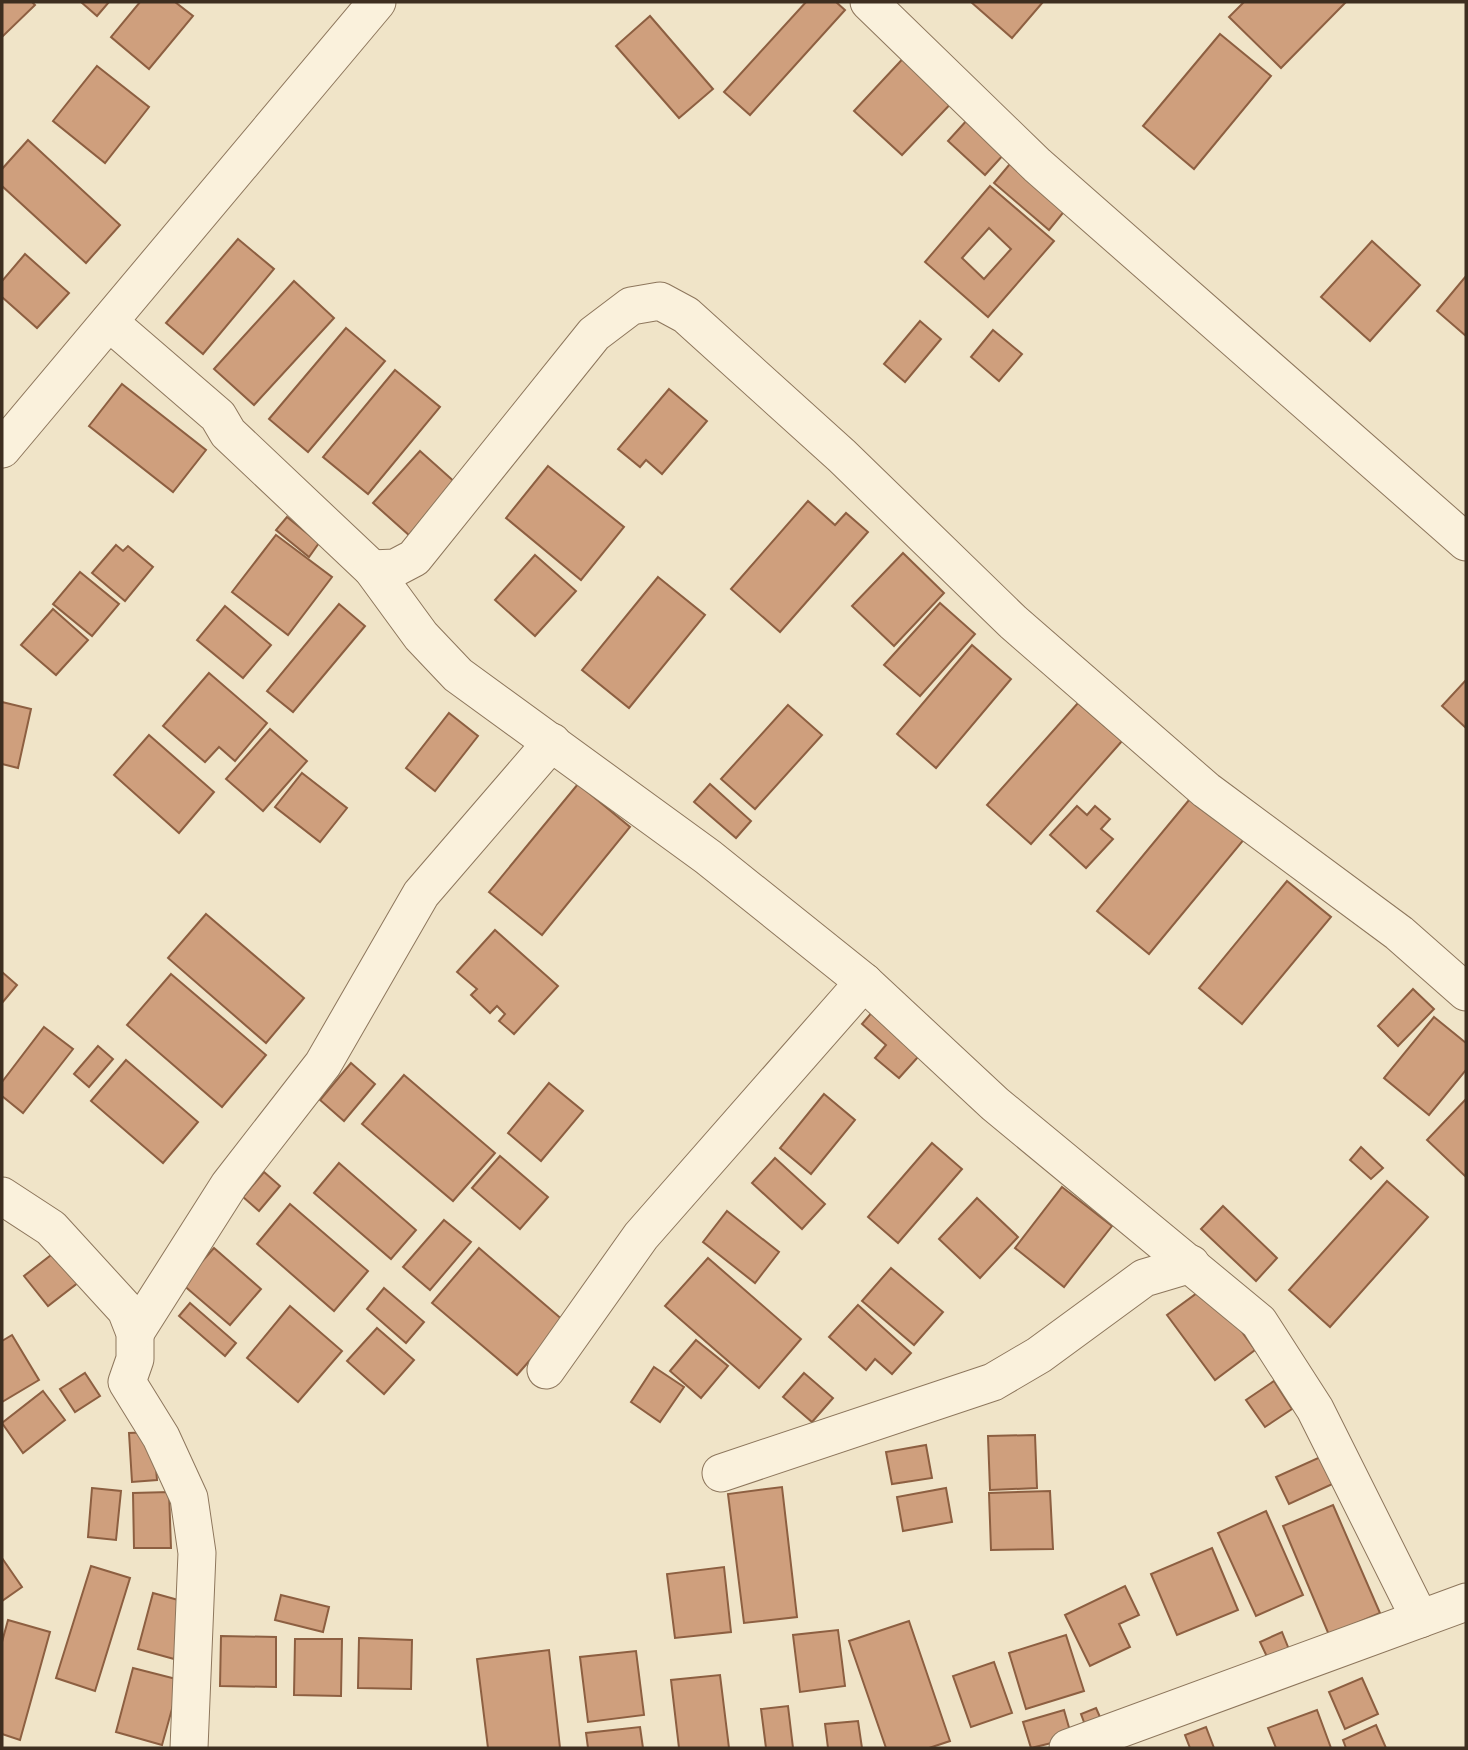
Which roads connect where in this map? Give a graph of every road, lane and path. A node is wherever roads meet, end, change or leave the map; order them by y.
1 (377, 2) edge
2 (869, 2) edge
3 (109, 322) junction
4 (2, 449) edge
5 (1464, 536) edge
6 (372, 569) junction
7 (552, 742) junction
8 (864, 982) junction
9 (1466, 992) edge
10 (2, 1196) edge
11 (1191, 1264) junction
12 (135, 1333) junction
13 (546, 1370) dead end
14 (722, 1473) dead end
15 (1466, 1602) edge
16 (1420, 1619) junction
17 (189, 1748) edge
18 (1068, 1748) edge

1 - 3 street
2 - 5 street
3 - 4 street
3 - 6 street
6 - 7 street
6 - 9 street
7 - 8 street
7 - 12 street
8 - 11 street
8 - 13 street
10 - 12 street
11 - 14 street
11 - 16 street
12 - 17 street
15 - 16 street
16 - 18 street

